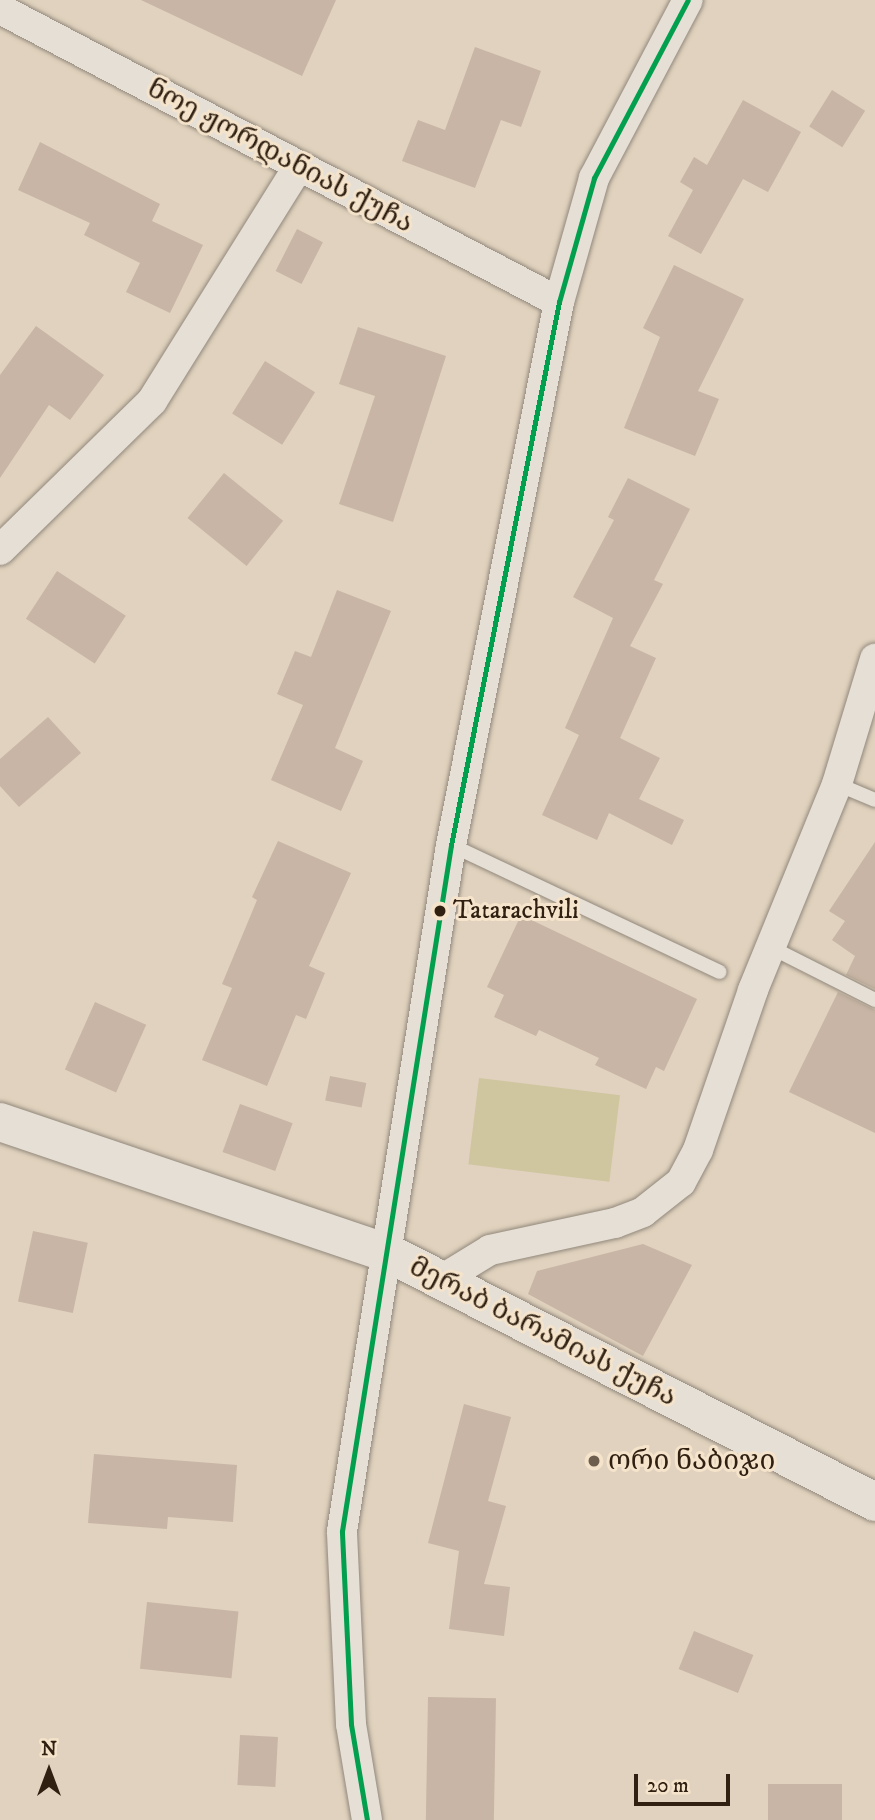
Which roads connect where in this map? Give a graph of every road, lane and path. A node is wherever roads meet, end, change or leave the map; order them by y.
1 (688, 0) edge
2 (0, 9) edge
3 (299, 166) junction
4 (559, 302) junction
5 (0, 550) edge
6 (875, 659) edge
7 (837, 784) junction
8 (875, 800) edge
9 (451, 845) junction
10 (770, 947) junction
11 (720, 972) dead end
12 (875, 1000) edge
13 (0, 1122) edge
14 (386, 1261) junction
15 (441, 1280) junction
16 (875, 1502) edge
17 (366, 1820) edge

1 - 4 street
2 - 3 street, ნოე ჟორდანიას ქუჩა
3 - 4 street, ნოე ჟორდანიას ქუჩა
3 - 5 street
4 - 9 street
6 - 7 street
7 - 8 lane
7 - 10 street
9 - 11 lane
9 - 14 street
10 - 12 lane
10 - 15 street
13 - 14 main road, მერაბ ბარამიას ქუჩა
14 - 15 main road, მერაბ ბარამიას ქუჩა
14 - 17 street
15 - 16 main road, მერაბ ბარამიას ქუჩა

